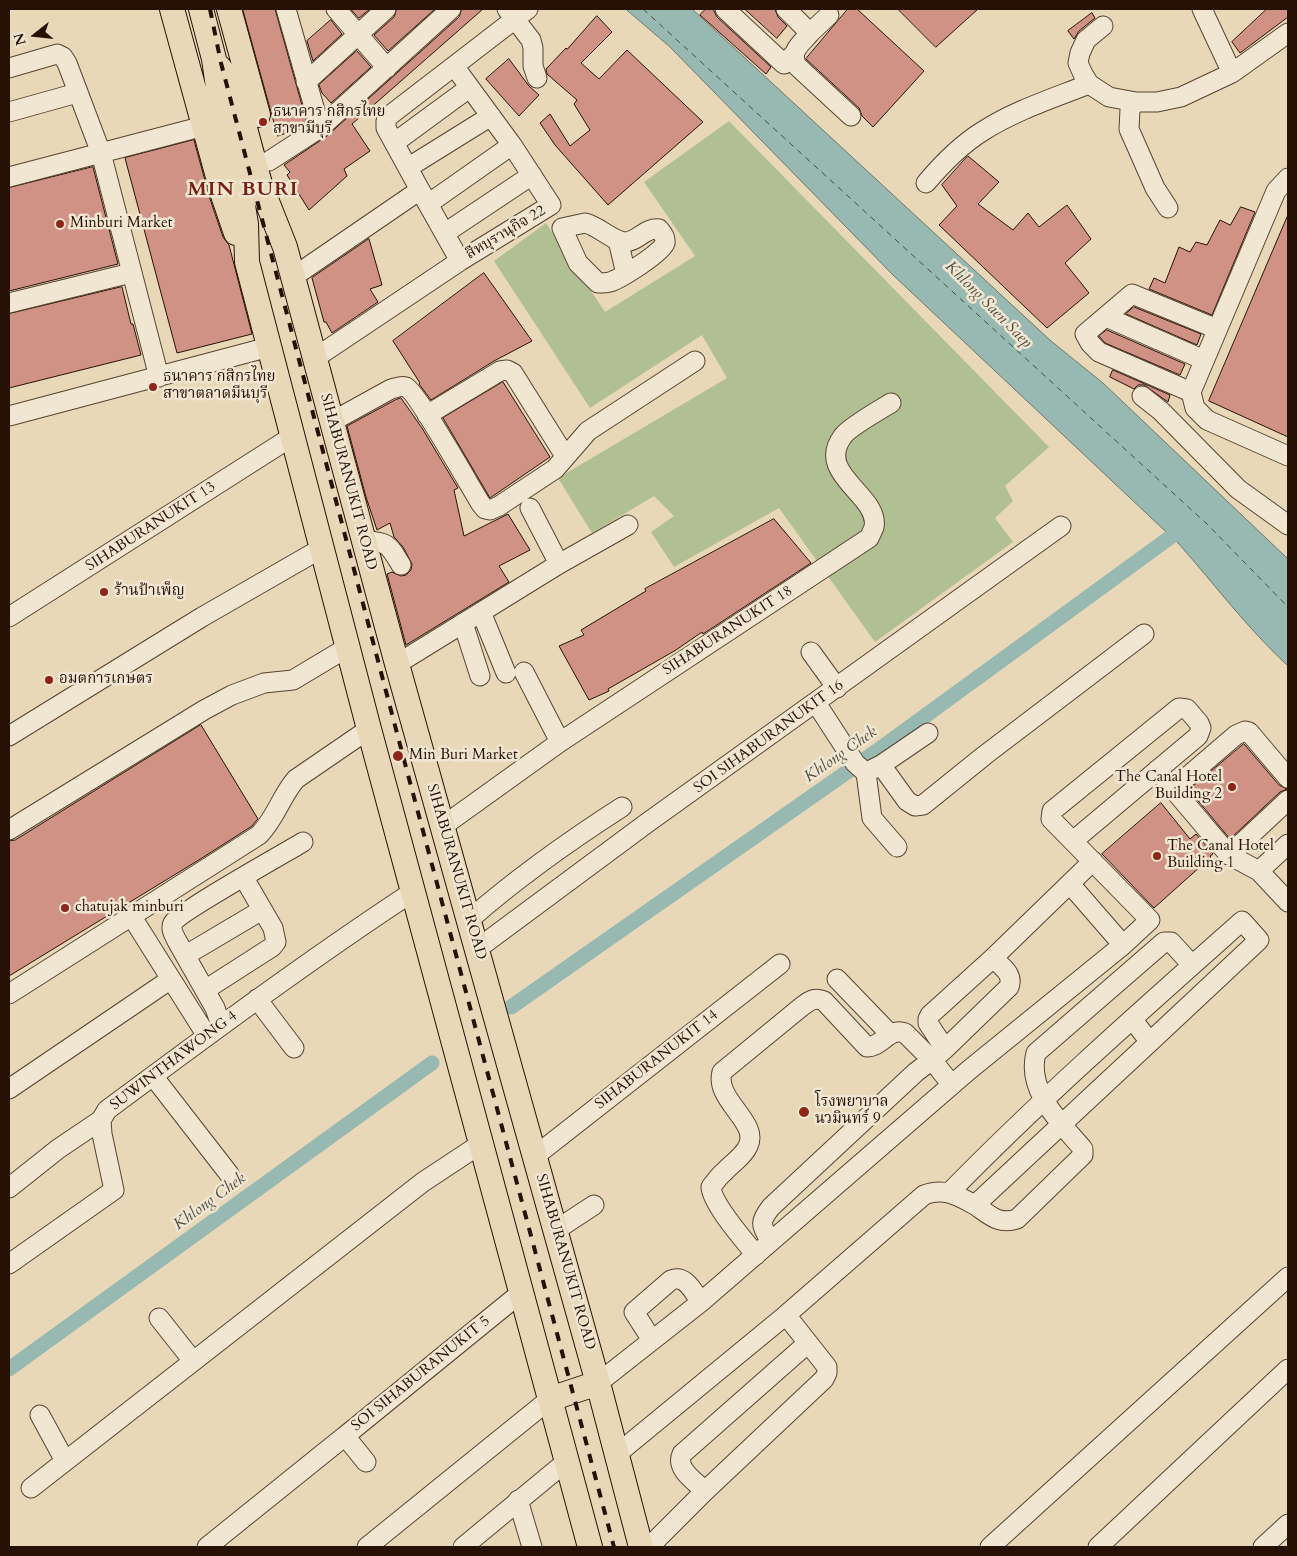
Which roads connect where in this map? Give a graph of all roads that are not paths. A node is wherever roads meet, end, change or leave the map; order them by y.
1 (172, 9) edge
2 (201, 9) edge
3 (230, 9) edge
4 (286, 9) edge
5 (336, 9) edge
6 (386, 9) edge
7 (451, 9) edge
8 (725, 9) edge
9 (786, 9) edge
10 (1202, 9) edge
11 (517, 12) edge
12 (829, 15) dead end
13 (1103, 26) dead end
14 (810, 33) junction
15 (1288, 33) edge
16 (357, 34) junction
17 (794, 54) junction
18 (214, 59) junction
19 (454, 66) junction
20 (9, 68) edge
21 (387, 68) junction
22 (1232, 73) junction
23 (537, 78) dead end
24 (306, 82) junction
25 (1089, 84) junction
26 (469, 88) junction
27 (77, 93) junction
28 (1136, 102) junction
29 (9, 112) edge
30 (491, 116) junction
31 (850, 116) dead end
32 (204, 126) junction
33 (320, 128) junction
34 (394, 143) junction
35 (512, 146) junction
36 (101, 153) junction
37 (269, 161) junction
38 (409, 167) junction
39 (532, 175) junction
40 (9, 177) edge
41 (1288, 178) edge
42 (926, 183) dead end
43 (424, 196) junction
44 (551, 205) junction
45 (1168, 208) dead end
46 (562, 228) junction
47 (444, 232) junction
48 (618, 240) junction
49 (285, 247) junction
50 (460, 261) junction
51 (247, 262) junction
52 (132, 273) junction
53 (626, 274) junction
54 (293, 277) junction
55 (9, 303) edge
56 (1106, 317) junction
57 (1217, 329) junction
58 (269, 347) junction
59 (316, 358) junction
60 (1204, 360) junction
61 (695, 361) dead end
62 (159, 377) junction
63 (1191, 392) junction
64 (1142, 396) dead end
65 (891, 403) dead end
66 (427, 414) junction
67 (9, 416) edge
68 (333, 422) junction
69 (293, 436) junction
70 (565, 456) junction
71 (1288, 456) edge
72 (530, 508) dead end
73 (628, 525) dead end
74 (1288, 525) edge
75 (1061, 526) dead end
76 (364, 541) junction
77 (322, 548) junction
78 (559, 564) junction
79 (401, 565) dead end
80 (481, 612) junction
81 (9, 617) edge
82 (463, 623) junction
83 (1144, 634) dead end
84 (348, 647) junction
85 (811, 652) dead end
86 (397, 664) junction
87 (480, 676) dead end
88 (837, 688) junction
89 (816, 703) junction
90 (369, 729) junction
91 (928, 733) dead end
92 (9, 736) edge
93 (560, 742) junction
94 (873, 769) junction
95 (1157, 770) junction
96 (1288, 778) edge
97 (1173, 789) junction
98 (1288, 800) edge
99 (622, 807) dead end
100 (443, 826) junction
101 (9, 830) edge
102 (1073, 841) junction
103 (303, 842) dead end
104 (1288, 844) edge
105 (897, 847) dead end
106 (1230, 855) junction
107 (1094, 861) junction
108 (1259, 871) junction
109 (244, 878) junction
110 (1070, 884) junction
111 (414, 891) junction
112 (1288, 902) edge
113 (262, 910) junction
114 (469, 920) junction
115 (137, 924) dead end
116 (1122, 945) junction
117 (477, 949) junction
118 (186, 955) junction
119 (993, 958) junction
120 (780, 964) dead end
121 (1192, 965) junction
122 (171, 979) junction
123 (837, 979) dead end
124 (205, 990) junction
125 (9, 994) edge
126 (257, 999) junction
127 (1132, 1019) junction
128 (214, 1030) junction
129 (890, 1034) junction
130 (1150, 1042) junction
131 (294, 1048) dead end
132 (939, 1055) junction
133 (154, 1076) junction
134 (952, 1085) junction
135 (9, 1089) edge
136 (1044, 1101) junction
137 (102, 1120) junction
138 (1063, 1125) junction
139 (482, 1142) junction
140 (535, 1156) junction
141 (229, 1174) dead end
142 (9, 1188) edge
143 (950, 1192) junction
144 (594, 1205) dead end
145 (975, 1205) junction
146 (556, 1230) junction
147 (770, 1240) junction
148 (756, 1255) junction
149 (9, 1264) edge
150 (1288, 1277) edge
151 (522, 1292) junction
152 (701, 1302) junction
153 (786, 1315) junction
154 (159, 1318) dead end
155 (652, 1340) junction
156 (808, 1343) junction
157 (193, 1361) junction
158 (1288, 1369) edge
159 (598, 1383) junction
160 (550, 1399) junction
161 (40, 1415) dead end
162 (345, 1436) junction
163 (617, 1454) junction
164 (567, 1460) junction
165 (65, 1461) junction
166 (366, 1462) dead end
167 (31, 1488) dead end
168 (705, 1491) junction
169 (518, 1500) junction
170 (1288, 1524) edge
171 (206, 1547) edge
172 (367, 1547) edge
173 (463, 1547) edge
174 (532, 1547) edge
175 (590, 1547) edge
176 (640, 1547) edge
177 (649, 1547) edge
178 (990, 1547) edge
179 (1098, 1547) edge
180 (1263, 1547) edge

1 - 32 main road
2 - 18 main road, SIHABURANUKIT ROAD
3 - 37 main road
4 - 24 street
5 - 16 street
6 - 16 street
7 - 21 street
8 - 17 street
9 - 14 street
10 - 22 street
11 - 19 street
11 - 23 street
12 - 14 street
13 - 25 street
14 - 17 street
15 - 22 street
16 - 21 street
16 - 24 street
17 - 31 street
18 - 49 main road, SIHABURANUKIT ROAD
18 - 51 main road, SIHABURANUKIT ROAD
19 - 26 street, สีหบุรานุกิจ 22
19 - 34 street
20 - 27 street
21 - 33 street
22 - 28 street
24 - 33 street
25 - 28 street
25 - 42 street
26 - 30 street, สีหบุรานุกิจ 22
26 - 34 street
27 - 29 street
27 - 36 street
28 - 45 street
30 - 35 street, สีหบุรานุกิจ 22
30 - 38 street
32 - 36 street
32 - 51 main road
33 - 37 street
34 - 38 street
35 - 39 street, สีหบุรานุกิจ 22
35 - 43 street
36 - 40 street
36 - 52 street
37 - 49 main road
38 - 43 street
39 - 44 street, สีหบุรานุกิจ 22
39 - 47 street
41 - 57 street
43 - 47 street
43 - 54 street
44 - 46 street
44 - 50 street, สีหบุรานุกิจ 22
46 - 48 street
46 - 53 street
47 - 50 street
48 - 53 street
48 - 53 street
49 - 54 main road, SIHABURANUKIT ROAD
50 - 59 street, สีหบุรานุกิจ 22
51 - 58 main road, SIHABURANUKIT ROAD
52 - 55 street
52 - 62 street
54 - 59 main road, SIHABURANUKIT ROAD
56 - 57 street
56 - 60 street
56 - 63 street
57 - 60 street
58 - 62 street
58 - 69 main road, SIHABURANUKIT ROAD
59 - 68 main road, SIHABURANUKIT ROAD
60 - 63 street
61 - 70 street
62 - 67 street
63 - 71 street
64 - 74 street
65 - 93 street, SIHABURANUKIT 18
66 - 68 street
66 - 70 street
66 - 70 street
68 - 76 main road, SIHABURANUKIT ROAD
69 - 77 main road, SIHABURANUKIT ROAD
69 - 81 street, SIHABURANUKIT 13
72 - 78 street
73 - 78 street
75 - 88 street, SOI SIHABURANUKIT 16
76 - 79 street
76 - 86 main road, SIHABURANUKIT ROAD
77 - 84 main road, SIHABURANUKIT ROAD
77 - 92 street
78 - 80 street
80 - 82 street
80 - 93 street
82 - 86 street
82 - 87 street
83 - 94 street
84 - 90 main road, SIHABURANUKIT ROAD
84 - 101 street
85 - 88 street
86 - 100 main road, SIHABURANUKIT ROAD
88 - 89 street, SOI SIHABURANUKIT 16
89 - 94 street
89 - 117 street, SOI SIHABURANUKIT 16
90 - 111 main road, SIHABURANUKIT ROAD
90 - 125 street
91 - 94 street
93 - 100 street, SIHABURANUKIT 18
94 - 105 street
95 - 97 street
95 - 102 street
95 - 102 street
96 - 97 street
97 - 106 street
98 - 106 street
99 - 114 street
100 - 114 main road, SIHABURANUKIT ROAD
102 - 107 street
103 - 109 street
104 - 108 street
106 - 108 street
107 - 110 street
107 - 116 street
108 - 112 street
109 - 113 street
109 - 118 street
110 - 116 street
110 - 119 street
111 - 126 street, SUWINTHAWONG 4
111 - 139 main road, SIHABURANUKIT ROAD
113 - 118 street
113 - 124 street
114 - 117 main road, SIHABURANUKIT ROAD
115 - 122 street
116 - 134 street
117 - 140 main road, SIHABURANUKIT ROAD
118 - 124 street
119 - 132 street
119 - 132 street
120 - 140 street, SIHABURANUKIT 14
121 - 127 street
121 - 130 street
121 - 136 street
122 - 128 street
122 - 135 street
123 - 129 street
124 - 128 street
126 - 128 street, SUWINTHAWONG 4
126 - 131 street
127 - 130 street
127 - 136 street
128 - 133 street, SUWINTHAWONG 4
129 - 132 street
129 - 148 street
130 - 138 street
132 - 134 street
132 - 147 street
133 - 137 street, SUWINTHAWONG 4
133 - 141 street
134 - 147 street
136 - 138 street
136 - 143 street
137 - 142 street
137 - 149 street, SUWINTHAWONG 4
138 - 145 street
138 - 145 street
139 - 151 main road, SIHABURANUKIT ROAD
139 - 157 street
140 - 146 main road, SIHABURANUKIT ROAD
143 - 145 street
143 - 153 street
144 - 146 street
146 - 159 main road, SIHABURANUKIT ROAD
147 - 148 street
148 - 152 street
150 - 178 street
151 - 160 main road, SIHABURANUKIT ROAD
151 - 162 street, SOI SIHABURANUKIT 5
152 - 155 street
152 - 155 street
153 - 156 street
153 - 163 street
154 - 157 street
155 - 159 street
156 - 168 street
156 - 168 street
157 - 165 street
158 - 179 street
159 - 160 main road
159 - 163 main road, SIHABURANUKIT ROAD
160 - 164 main road, SIHABURANUKIT ROAD
160 - 172 street
161 - 165 street
162 - 166 street, SOI SIHABURANUKIT 5
162 - 171 street
163 - 176 main road, SIHABURANUKIT ROAD
164 - 169 street
164 - 175 main road, SIHABURANUKIT ROAD
165 - 167 street
168 - 177 street
169 - 173 street
169 - 174 street
170 - 180 street

